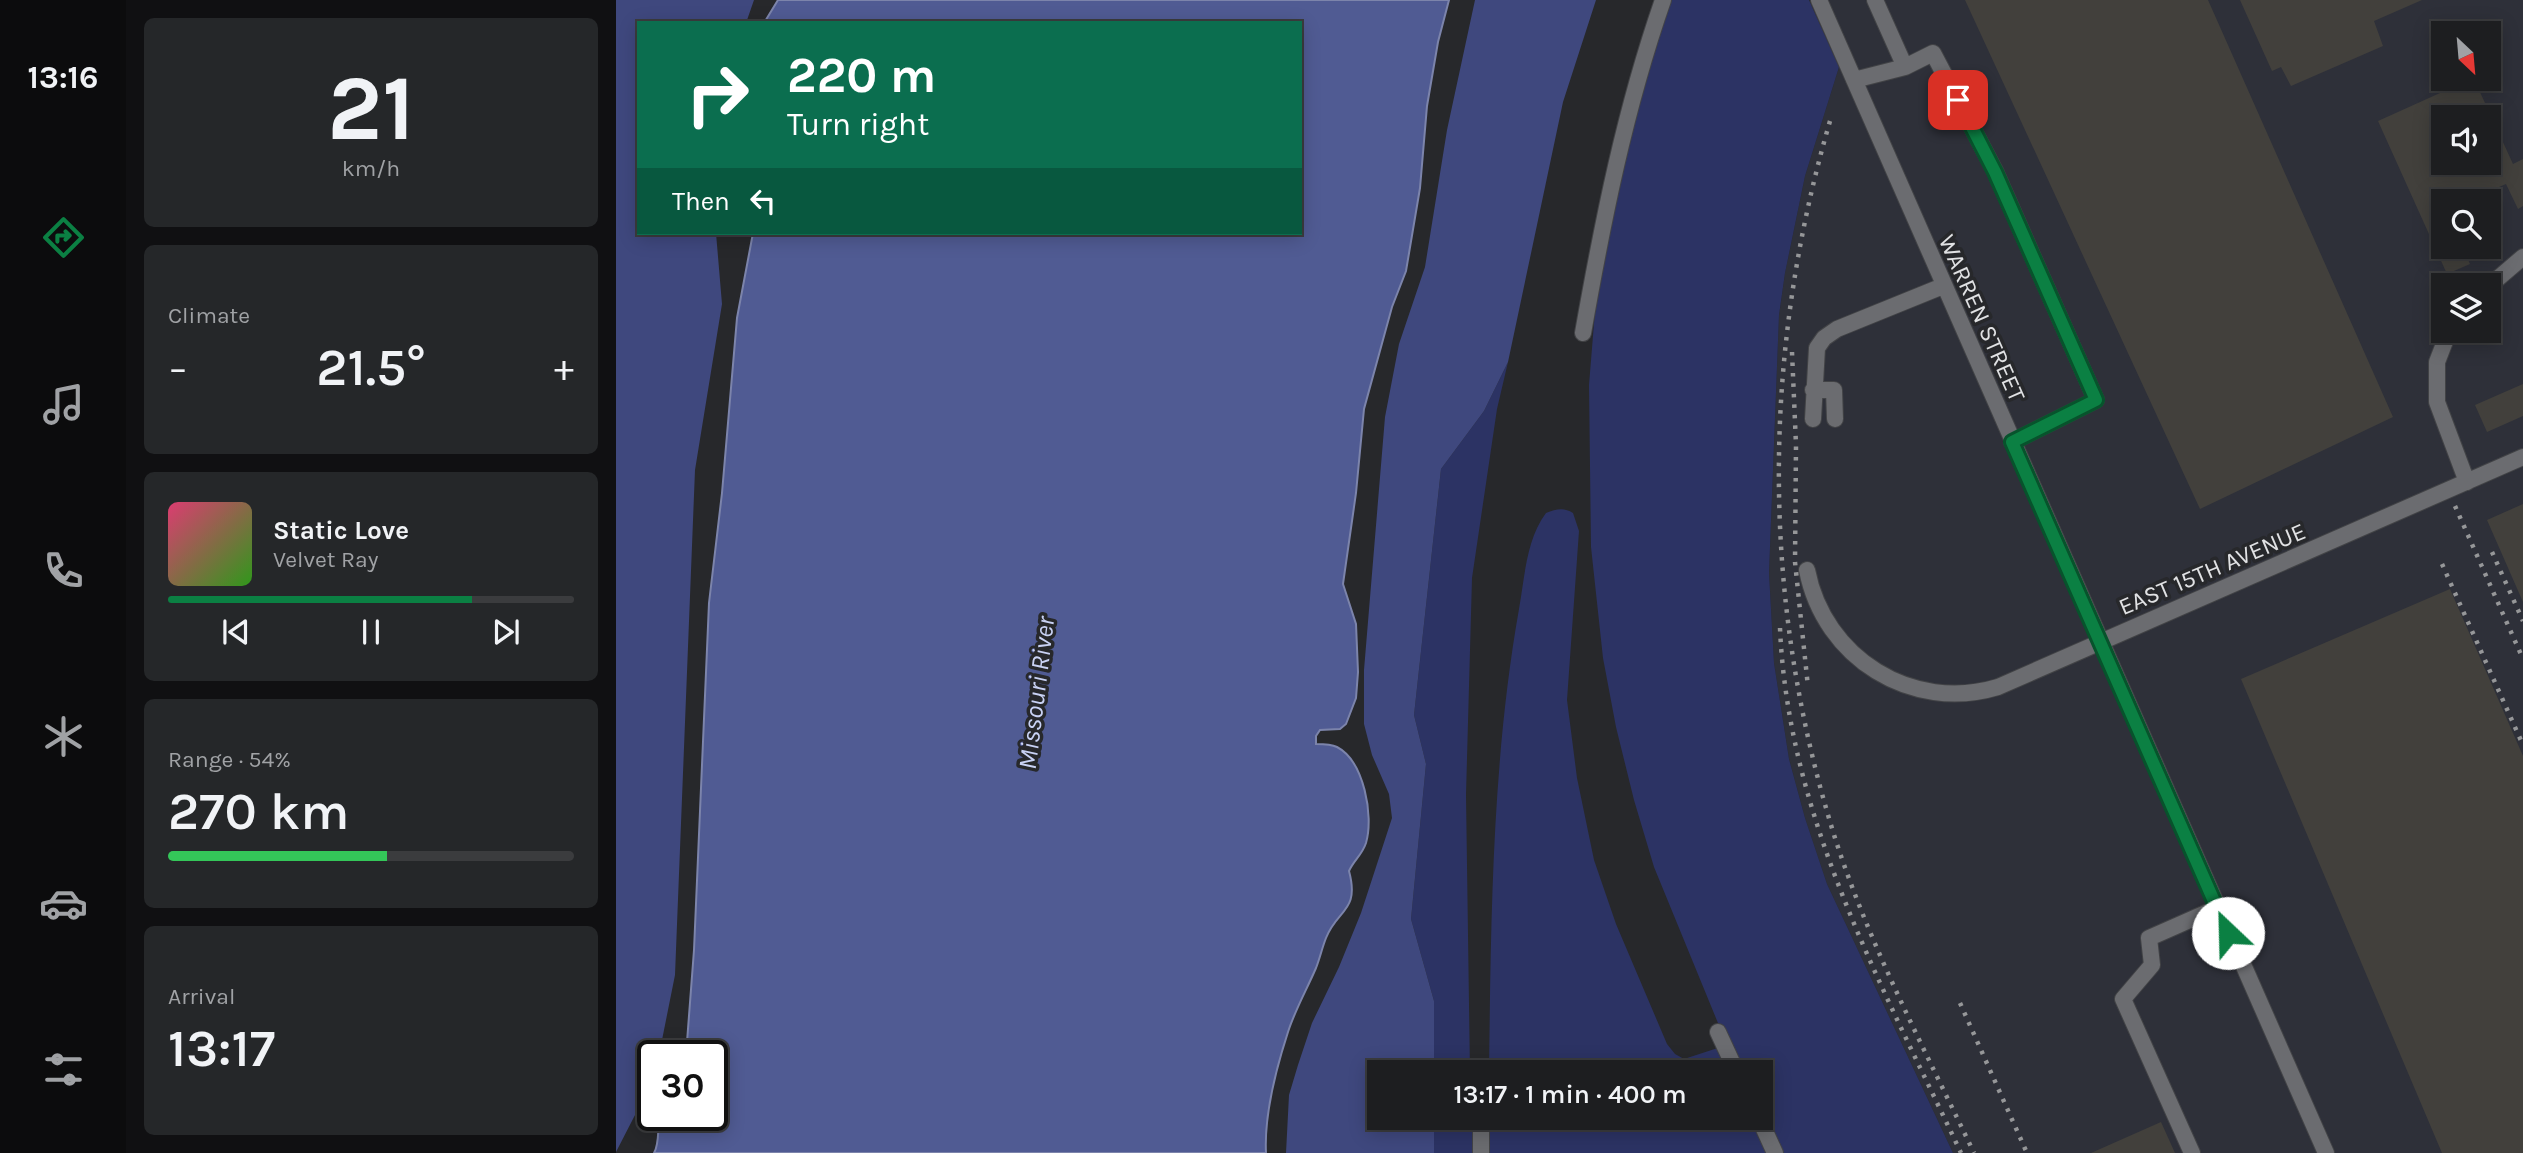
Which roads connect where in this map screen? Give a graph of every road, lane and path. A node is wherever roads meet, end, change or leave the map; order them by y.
1 (1663, 0) edge
2 (1819, 0) edge
3 (1875, 0) edge
4 (1905, 67) junction
5 (1854, 80) junction
6 (2523, 257) edge
7 (2501, 276) edge
8 (1943, 286) junction
9 (1583, 333) dead end
10 (2444, 343) edge
11 (1813, 390) junction
12 (1813, 419) dead end
13 (1835, 419) dead end
14 (2012, 442) junction
15 (2523, 457) edge
16 (2467, 482) junction
17 (1807, 570) dead end
18 (2100, 642) junction
19 (2217, 908) junction
20 (1718, 1032) dead end
21 (1731, 1060) edge
22 (1481, 1130) edge
23 (1765, 1130) edge
24 (1481, 1153) edge
25 (1776, 1153) edge
26 (2192, 1153) edge
27 (2326, 1153) edge

1 - 9 street
2 - 5 street, WARREN STREET
3 - 4 street
4 - 5 street
4 - 14 street
5 - 8 street, WARREN STREET
6 - 7 street
8 - 11 street
8 - 14 street, WARREN STREET
10 - 16 street
11 - 12 street
11 - 13 street
14 - 18 street, WARREN STREET
15 - 16 street, EAST 15TH AVENUE
16 - 18 street, EAST 15TH AVENUE
17 - 18 street, EAST 15TH AVENUE
18 - 19 street, WARREN STREET
19 - 26 street
19 - 27 street, WARREN STREET
20 - 21 street
22 - 24 street
23 - 25 street

